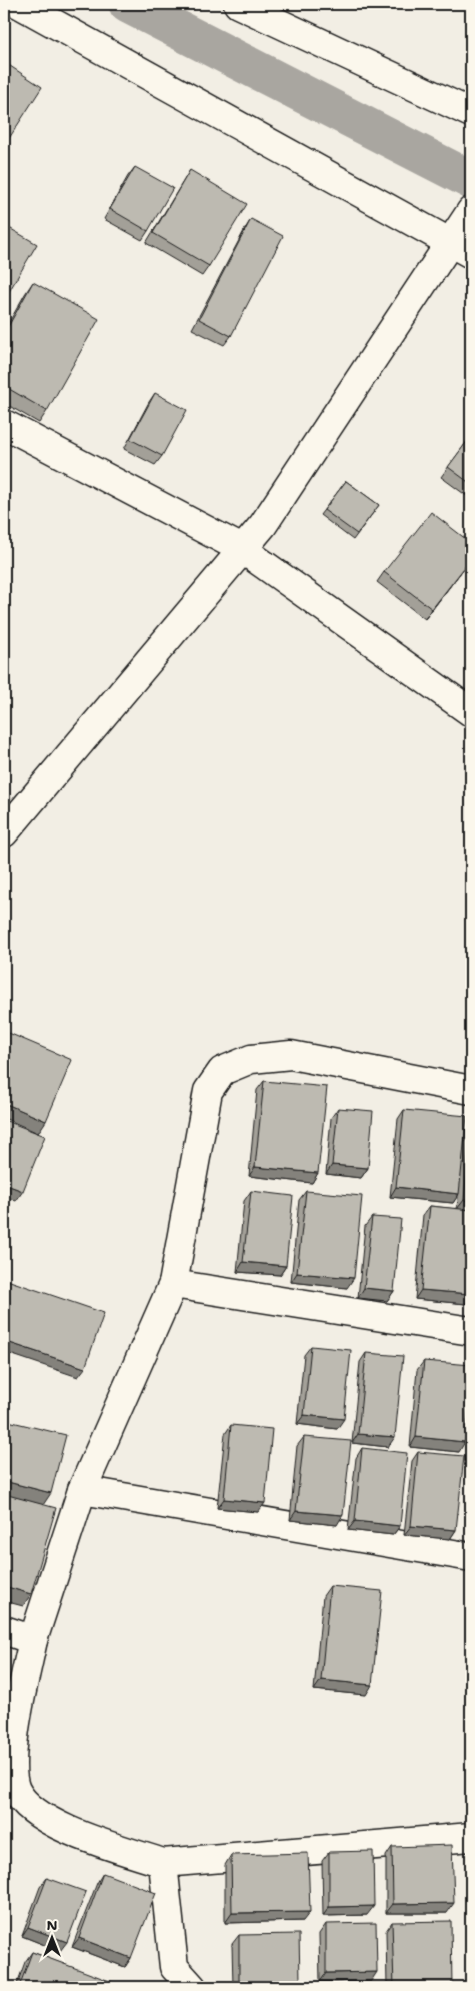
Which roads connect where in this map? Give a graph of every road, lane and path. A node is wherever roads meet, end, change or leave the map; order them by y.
1 (18, 4) edge
2 (238, 4) edge
3 (471, 113) edge
4 (471, 211) edge
5 (461, 248) edge
6 (4, 424) edge
7 (242, 549) junction
8 (471, 712) edge
9 (5, 828) edge
10 (471, 1090) edge
11 (173, 1284) junction
12 (471, 1331) edge
13 (82, 1490) junction
14 (471, 1557) edge
15 (4, 1630) edge
16 (33, 1640) junction
17 (8, 1756) edge
18 (471, 1837) edge
19 (163, 1863) junction
20 (192, 1987) edge

1 - 5 street
2 - 3 street
4 - 5 street
5 - 7 street
6 - 7 street
7 - 8 street
7 - 9 street
10 - 11 street
11 - 12 street
11 - 13 street
13 - 14 street
13 - 16 street
15 - 16 street
16 - 17 street
17 - 19 street
18 - 19 street
19 - 20 street

